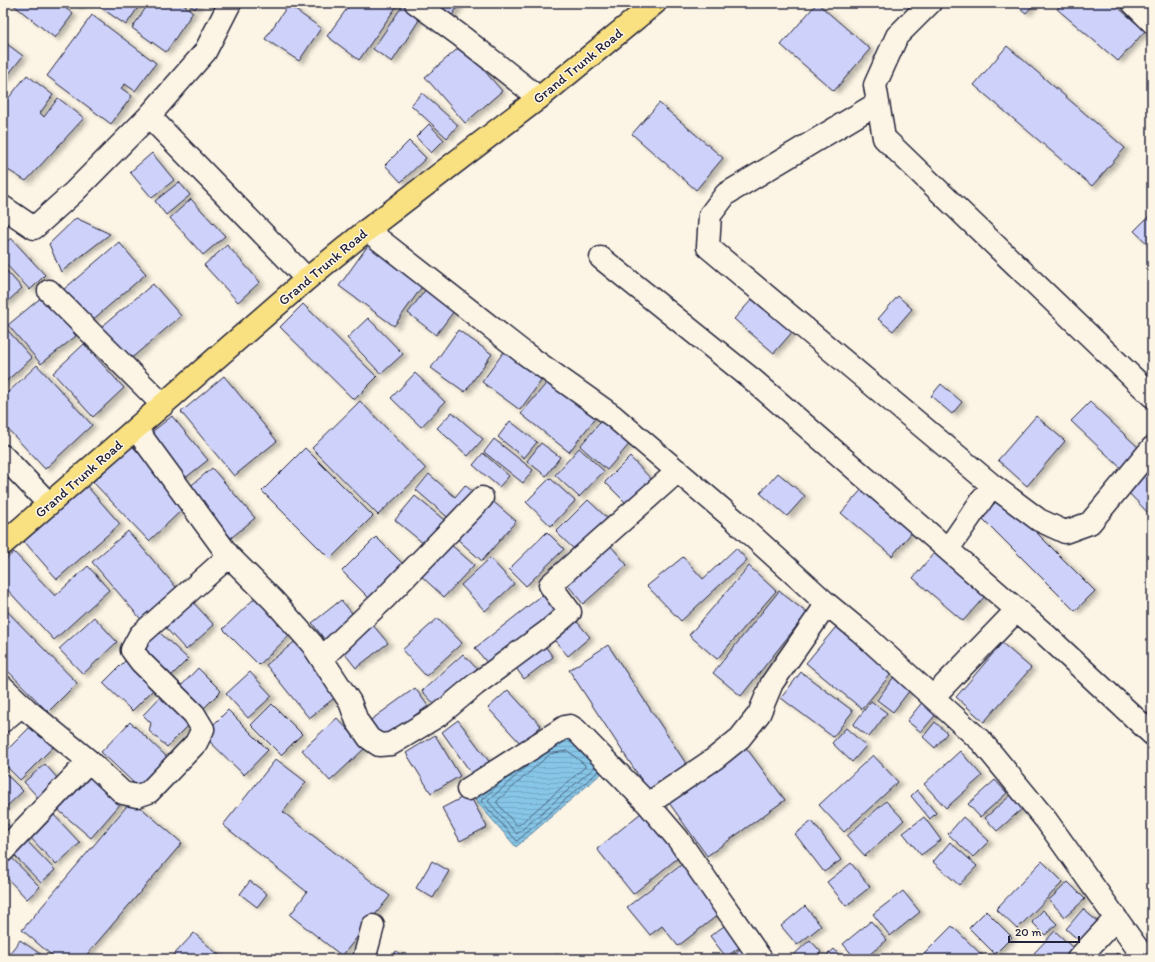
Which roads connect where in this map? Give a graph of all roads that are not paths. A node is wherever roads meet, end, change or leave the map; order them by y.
1 (230, 3) edge
2 (416, 3) edge
3 (655, 3) edge
4 (930, 3) edge
5 (1133, 3) edge
6 (1152, 22) edge
7 (539, 98) junction
8 (878, 103) junction
9 (149, 116) junction
10 (3, 207) edge
11 (367, 230) junction
12 (601, 258) dead end
13 (307, 279) junction
14 (48, 291) dead end
15 (1152, 396) edge
16 (163, 405) junction
17 (136, 429) junction
18 (1152, 448) edge
19 (3, 456) edge
20 (678, 471) junction
21 (992, 485) junction
22 (482, 498) dead end
23 (49, 504) junction
24 (3, 544) edge
25 (948, 549) junction
26 (229, 556) junction
27 (827, 604) junction
28 (1017, 610) junction
29 (322, 658) junction
30 (3, 687) edge
31 (933, 697) junction
32 (22, 705) junction
33 (3, 721) edge
34 (1150, 729) edge
35 (89, 761) junction
36 (468, 789) dead end
37 (648, 804) junction
38 (3, 851) edge
39 (1116, 918) junction
40 (373, 926) dead end
41 (364, 959) edge
42 (761, 959) edge
43 (1078, 959) edge
44 (1145, 959) edge

1 - 9 street
2 - 7 street
3 - 7 main road, Grand Trunk Road
4 - 8 street
5 - 6 street
7 - 11 main road, Grand Trunk Road
8 - 15 street
8 - 21 street
9 - 10 street
9 - 13 street
11 - 13 main road, Grand Trunk Road
11 - 20 street
12 - 25 street
13 - 16 main road, Grand Trunk Road
14 - 16 street
16 - 17 main road, Grand Trunk Road
17 - 23 main road, Grand Trunk Road
17 - 26 street
18 - 21 street
19 - 23 street
20 - 27 street
20 - 29 street
21 - 25 street
22 - 29 street
23 - 24 main road, Grand Trunk Road
25 - 28 street
26 - 29 street
26 - 35 street
27 - 31 street
27 - 37 street
28 - 31 street
28 - 34 street
30 - 32 street
31 - 39 street
32 - 33 street
32 - 35 street
35 - 38 street
36 - 37 street
37 - 42 street
39 - 43 street
39 - 44 street
40 - 41 street

